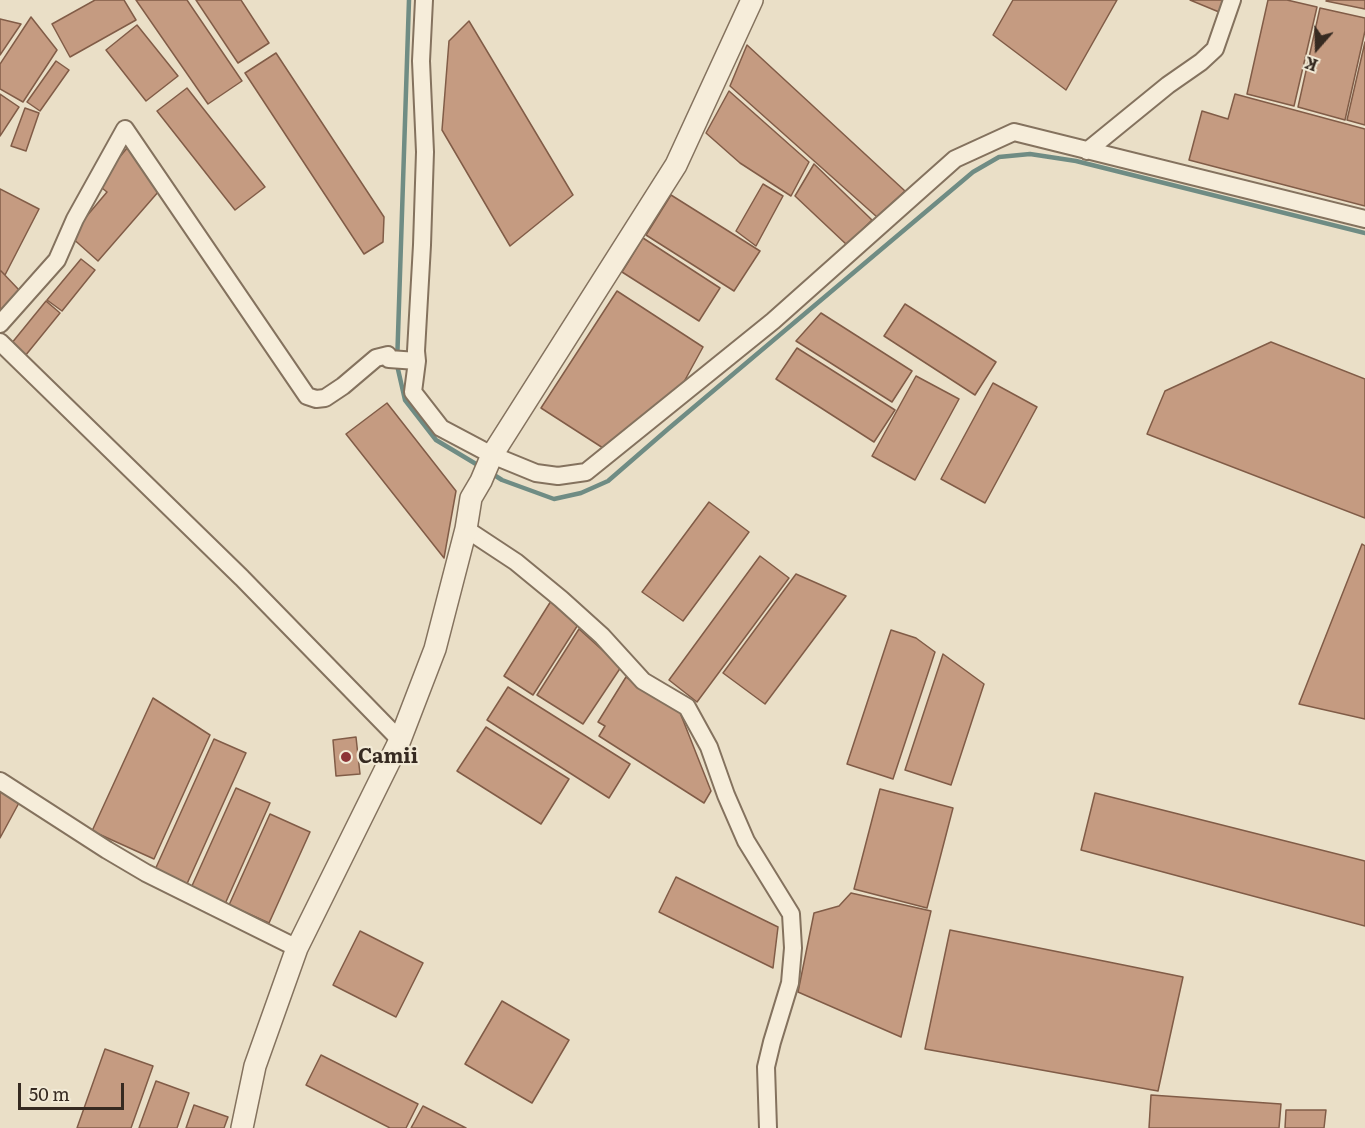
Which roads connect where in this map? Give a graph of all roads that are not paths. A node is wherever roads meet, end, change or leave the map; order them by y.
1 (424, 0) edge
2 (752, 0) edge
3 (1232, 0) edge
4 (1087, 151) junction
5 (1365, 219) edge
6 (0, 324) edge
7 (0, 342) edge
8 (404, 360) junction
9 (488, 466) junction
10 (466, 529) junction
11 (400, 740) junction
12 (0, 781) edge
13 (297, 948) junction
14 (242, 1128) edge
15 (768, 1128) edge

1 - 8 street
2 - 9 street
3 - 4 street
4 - 5 street
4 - 9 street
6 - 8 street
7 - 11 street
8 - 9 street
9 - 10 street
10 - 11 street
10 - 15 street
11 - 13 street
12 - 13 street
13 - 14 street

